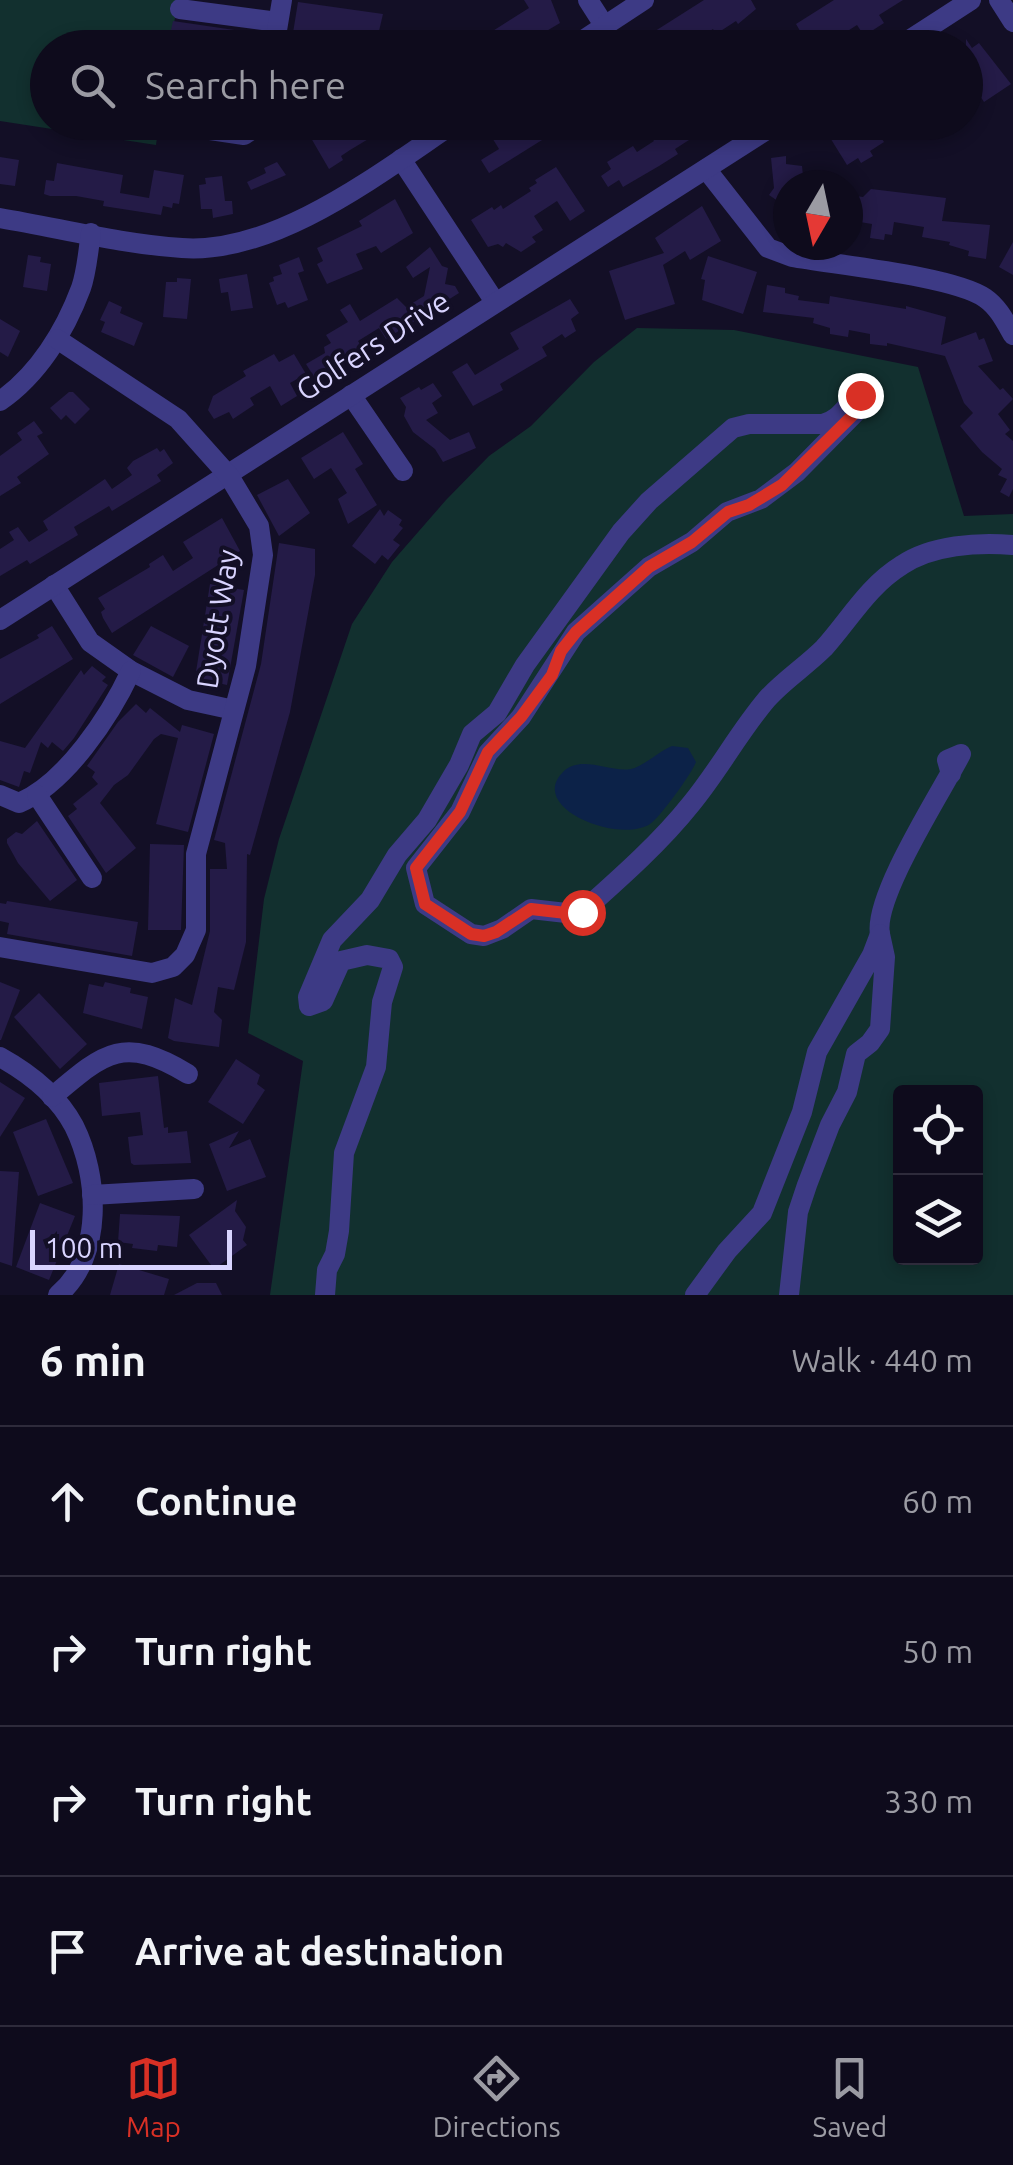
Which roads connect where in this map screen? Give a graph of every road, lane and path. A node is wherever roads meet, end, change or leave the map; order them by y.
1 (282, 0) edge
2 (588, 0) edge
3 (644, 0) edge
4 (971, 0) edge
5 (999, 0) edge
6 (180, 9) dead end
7 (278, 22) junction
8 (1013, 22) edge
9 (604, 25) junction
10 (279, 30) edge
11 (597, 30) edge
12 (924, 30) edge
13 (428, 140) edge
14 (751, 140) edge
15 (401, 158) junction
16 (706, 169) junction
17 (0, 218) edge
18 (91, 234) junction
19 (495, 302) junction
20 (1013, 335) edge
21 (58, 339) junction
22 (351, 395) junction
23 (0, 401) edge
24 (403, 471) dead end
25 (228, 476) junction
26 (1013, 545) edge
27 (54, 586) junction
28 (0, 620) edge
29 (131, 670) junction
30 (234, 710) junction
31 (951, 774) dead end
32 (0, 795) edge
33 (37, 795) junction
34 (92, 878) dead end
35 (880, 934) junction
36 (0, 947) edge
37 (0, 1058) edge
38 (188, 1074) dead end
39 (52, 1096) junction
40 (194, 1189) dead end
41 (92, 1195) junction
42 (64, 1294) edge
43 (325, 1295) edge
44 (696, 1295) edge
45 (789, 1295) edge

1 - 7 street
2 - 9 street
3 - 9 street
4 - 12 street
5 - 8 street
6 - 7 street
7 - 10 street
9 - 11 street
13 - 15 street
14 - 16 street, Golfers Drive
15 - 18 street
15 - 19 street
16 - 19 street, Golfers Drive
16 - 20 street
17 - 18 street
18 - 21 street
19 - 22 street, Golfers Drive
21 - 23 street
21 - 25 street, Dyott Way
22 - 24 street
22 - 25 street, Golfers Drive
25 - 27 street, Golfers Drive
25 - 30 street, Dyott Way
26 - 43 street
27 - 28 street, Golfers Drive
27 - 29 street
29 - 30 street
29 - 33 street
30 - 36 street, Dyott Way
31 - 35 street
32 - 33 street
33 - 34 street
35 - 44 street
35 - 45 street
37 - 39 street
38 - 39 street
39 - 41 street
40 - 41 street
41 - 42 street

